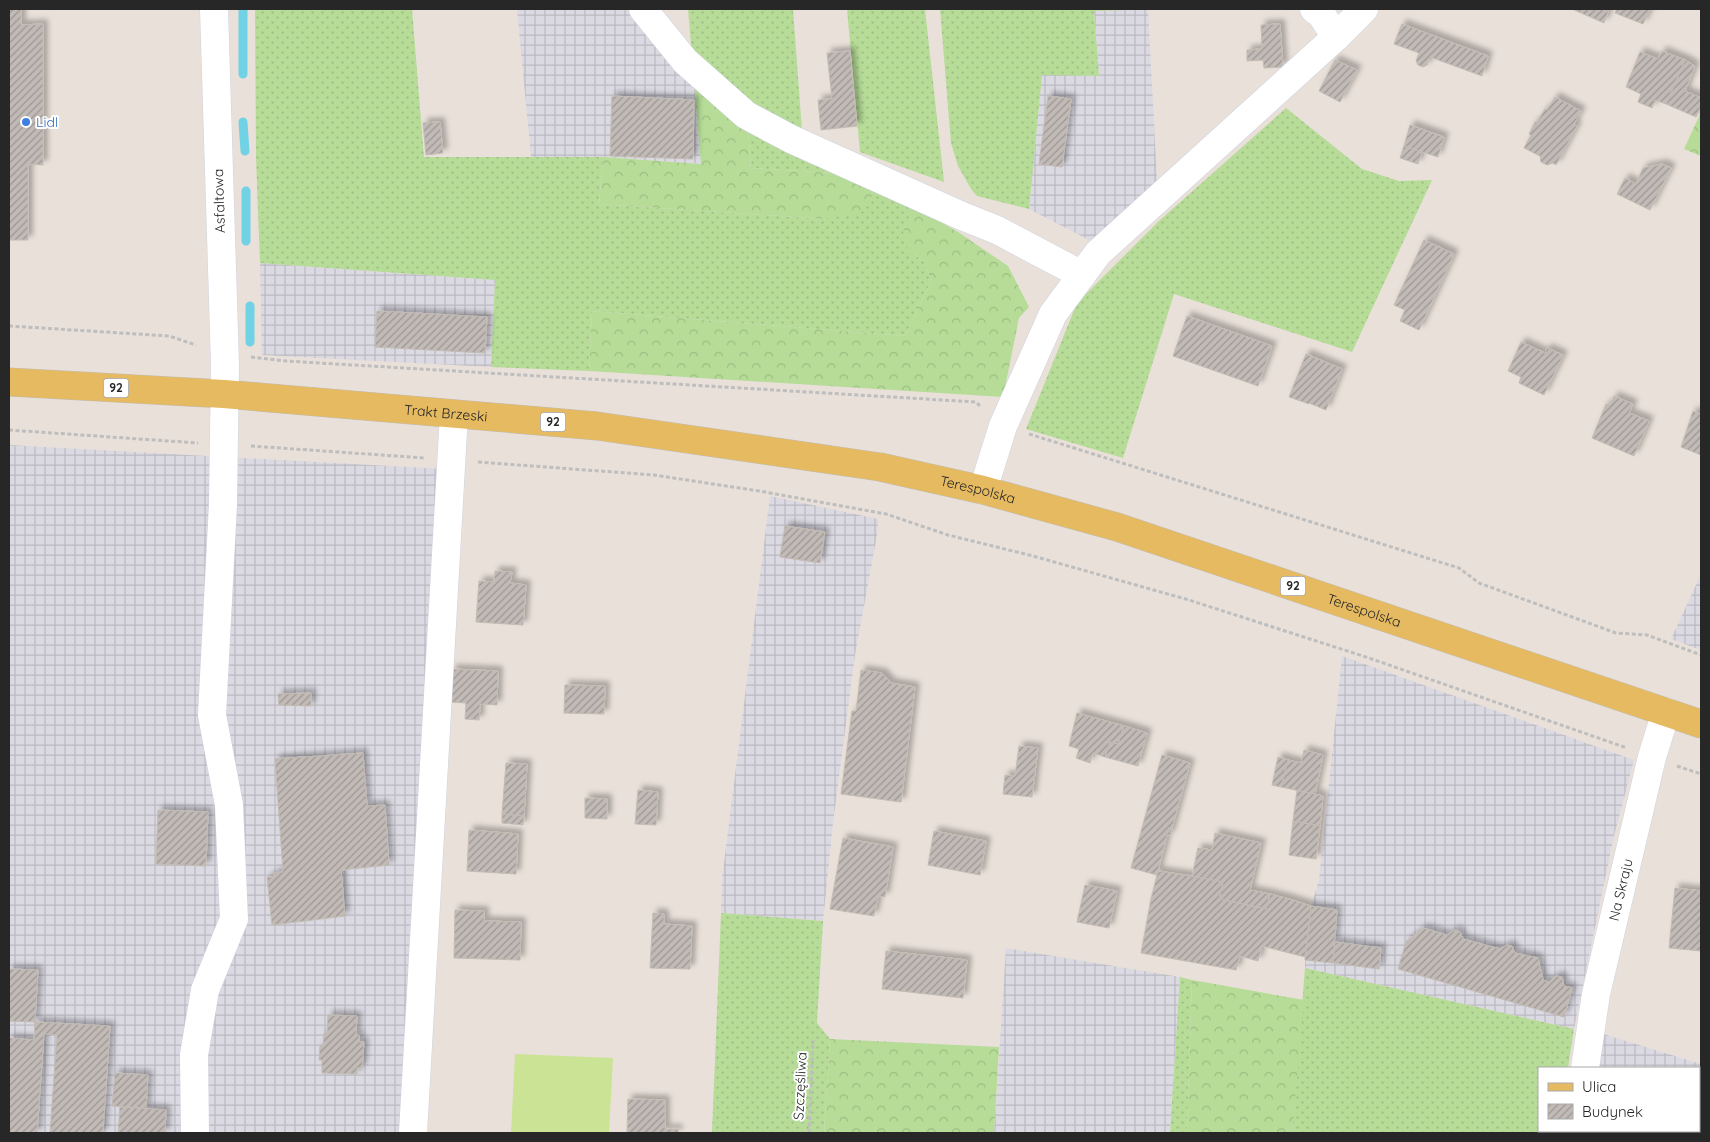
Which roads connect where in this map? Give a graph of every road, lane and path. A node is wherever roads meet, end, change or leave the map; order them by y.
1 (214, 9) edge
2 (643, 9) edge
3 (1314, 9) edge
4 (1364, 9) edge
5 (1336, 38) junction
6 (1082, 275) junction
7 (9, 382) edge
8 (224, 394) junction
9 (454, 414) junction
10 (9, 430) edge
11 (224, 445) junction
12 (452, 460) junction
13 (880, 467) joint
14 (983, 490) junction
15 (1666, 712) junction
16 (1701, 724) edge
17 (1652, 758) junction
18 (1701, 774) edge
19 (813, 1040) dead end
20 (1585, 1067) edge
21 (194, 1133) edge
22 (413, 1133) edge
23 (809, 1133) edge

1 - 8 street, Asfaltowa
2 - 6 street
3 - 5 street
4 - 5 street
5 - 6 street
6 - 14 street
7 - 8 main road, Trakt Brzeski / 92
8 - 9 main road, Trakt Brzeski / 92
8 - 11 street, Asfaltowa
9 - 12 street
9 - 13 main road, Trakt Brzeski / 92
10 - 11 path
11 - 12 path
11 - 21 street, Asfaltowa
12 - 17 path
12 - 22 street
13 - 14 main road, Terespolska / 92
14 - 15 main road, Terespolska / 92
15 - 16 main road, Terespolska / 92
15 - 17 street, Na Skraju
17 - 18 path
17 - 20 street, Na Skraju
19 - 23 path, Szczęśliwa

